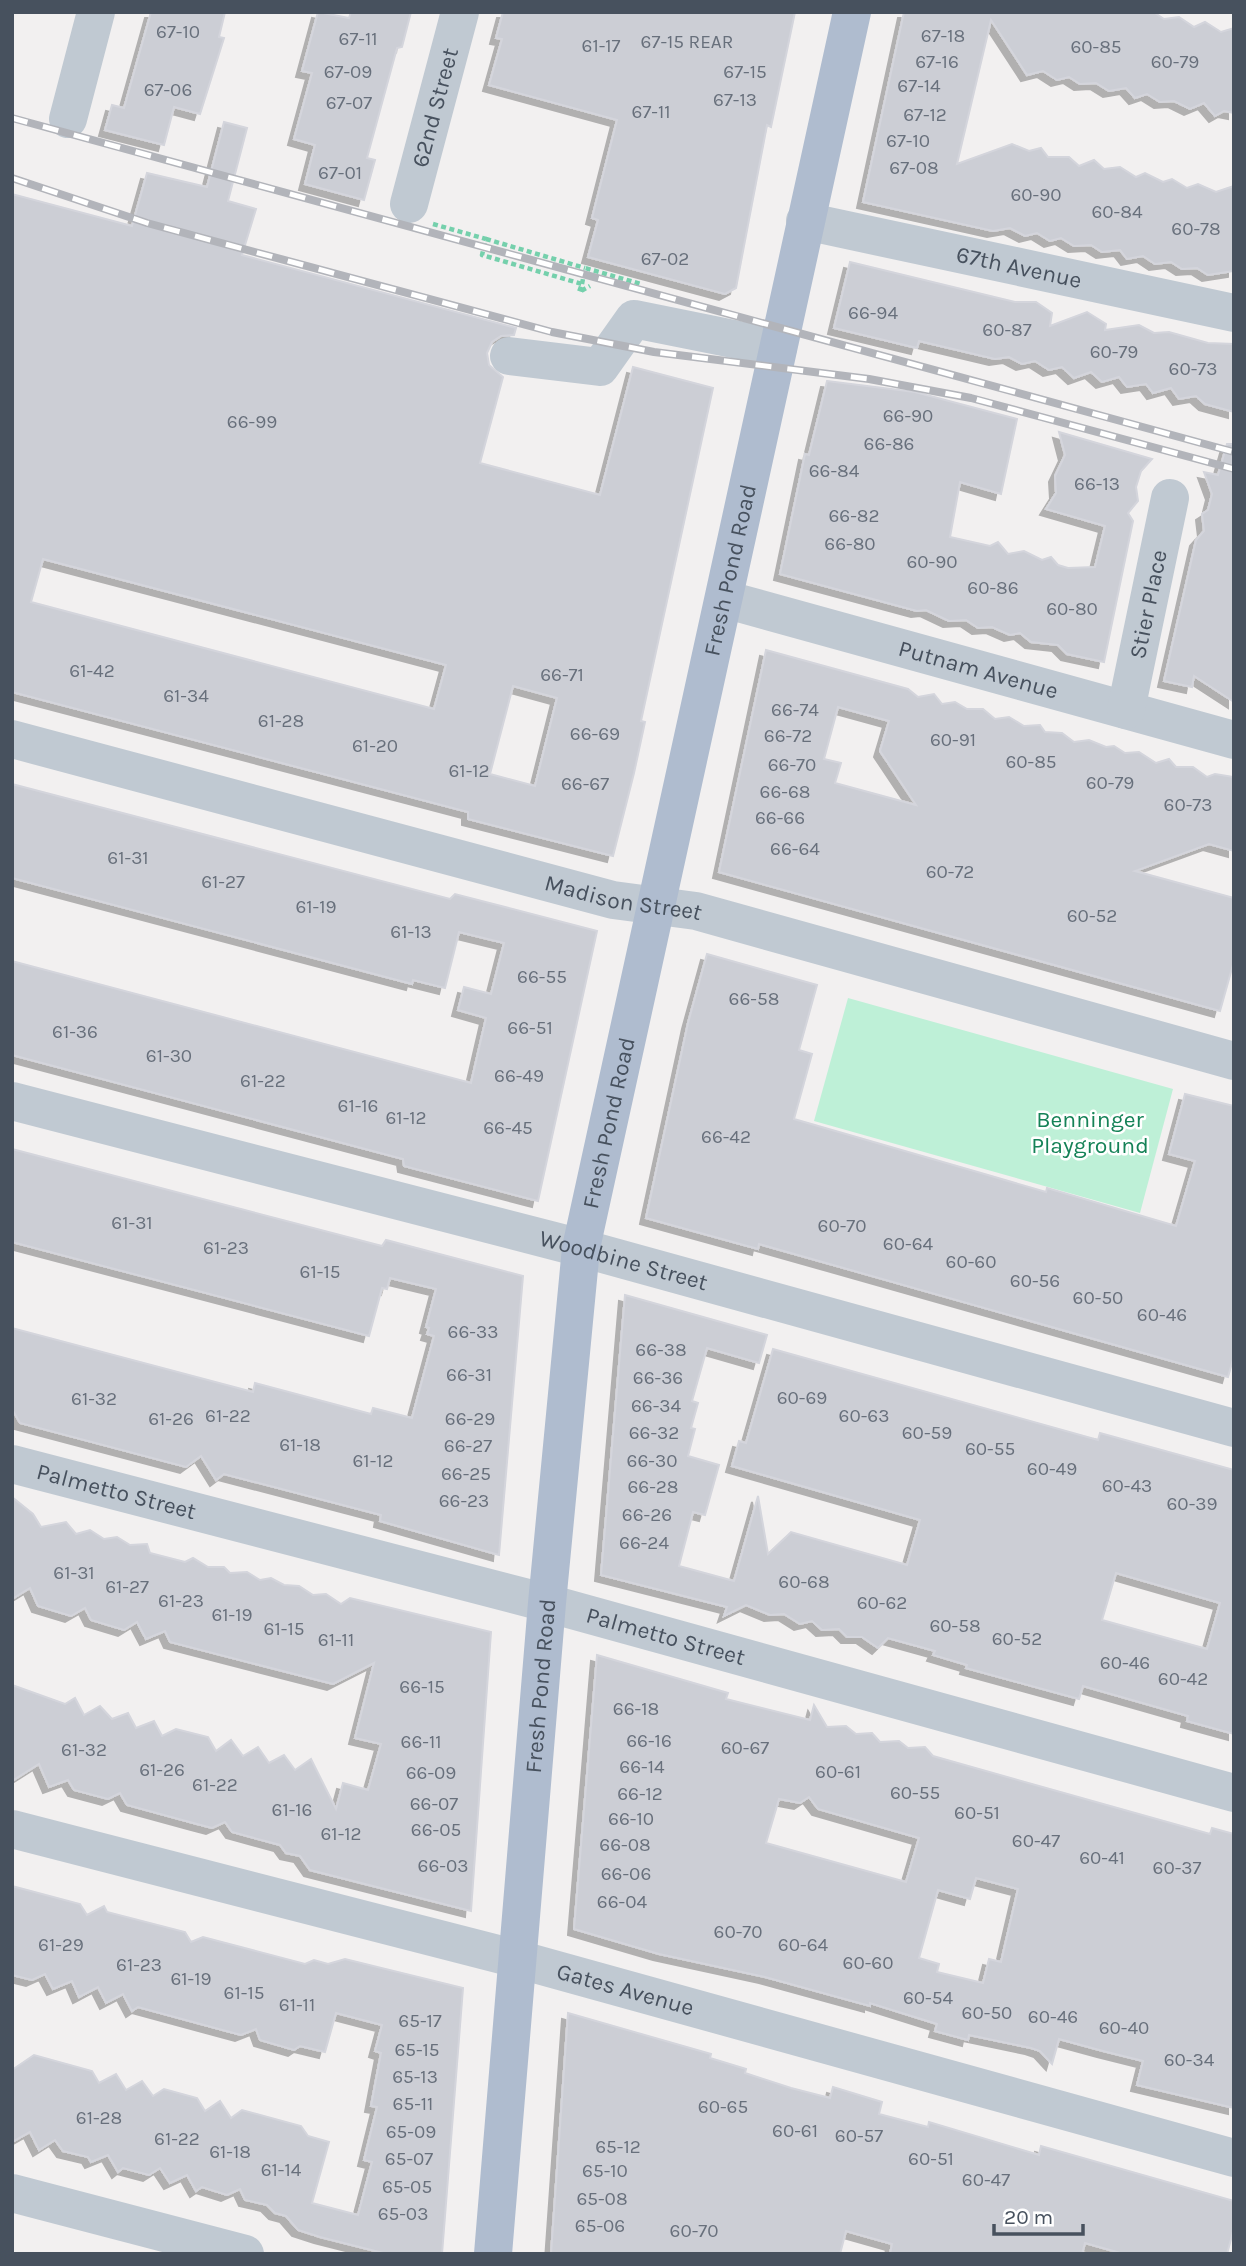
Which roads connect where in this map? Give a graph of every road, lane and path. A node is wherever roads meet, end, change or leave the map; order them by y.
1 (96, 12) edge
2 (460, 12) edge
3 (852, 12) edge
4 (68, 119) dead end
5 (417, 213) joint
6 (805, 221) junction
7 (486, 239) junction
8 (1234, 313) edge
9 (778, 348) junction
10 (509, 356) dead end
11 (1170, 498) dead end
12 (724, 599) junction
13 (1126, 710) junction
14 (12, 739) edge
15 (1234, 740) edge
16 (656, 906) junction
17 (1234, 1061) edge
18 (12, 1101) edge
19 (581, 1248) junction
20 (1234, 1428) edge
21 (12, 1464) edge
22 (547, 1603) junction
23 (1234, 1793) edge
24 (12, 1829) edge
25 (517, 1959) junction
26 (1234, 2158) edge
27 (12, 2193) edge
28 (245, 2254) edge
29 (493, 2254) edge

1 - 4 street
2 - 5 street, 62nd Street
3 - 6 main road, Fresh Pond Road
5 - 7 path
6 - 8 street, 67th Avenue
6 - 9 main road, Fresh Pond Road
7 - 7 path
9 - 10 street
9 - 12 main road, Fresh Pond Road
11 - 13 street, Stier Place
12 - 13 street, Putnam Avenue
12 - 16 main road, Fresh Pond Road
13 - 15 street, Putnam Avenue
14 - 16 street, Madison Street
16 - 17 street, Madison Street
16 - 19 main road, Fresh Pond Road
18 - 19 street, Woodbine Street
19 - 20 street, Woodbine Street
19 - 22 main road, Fresh Pond Road
21 - 22 street, Palmetto Street
22 - 23 street, Palmetto Street
22 - 25 main road, Fresh Pond Road
24 - 25 street, Gates Avenue
25 - 26 street, Gates Avenue
25 - 29 main road, Fresh Pond Road
27 - 28 street

